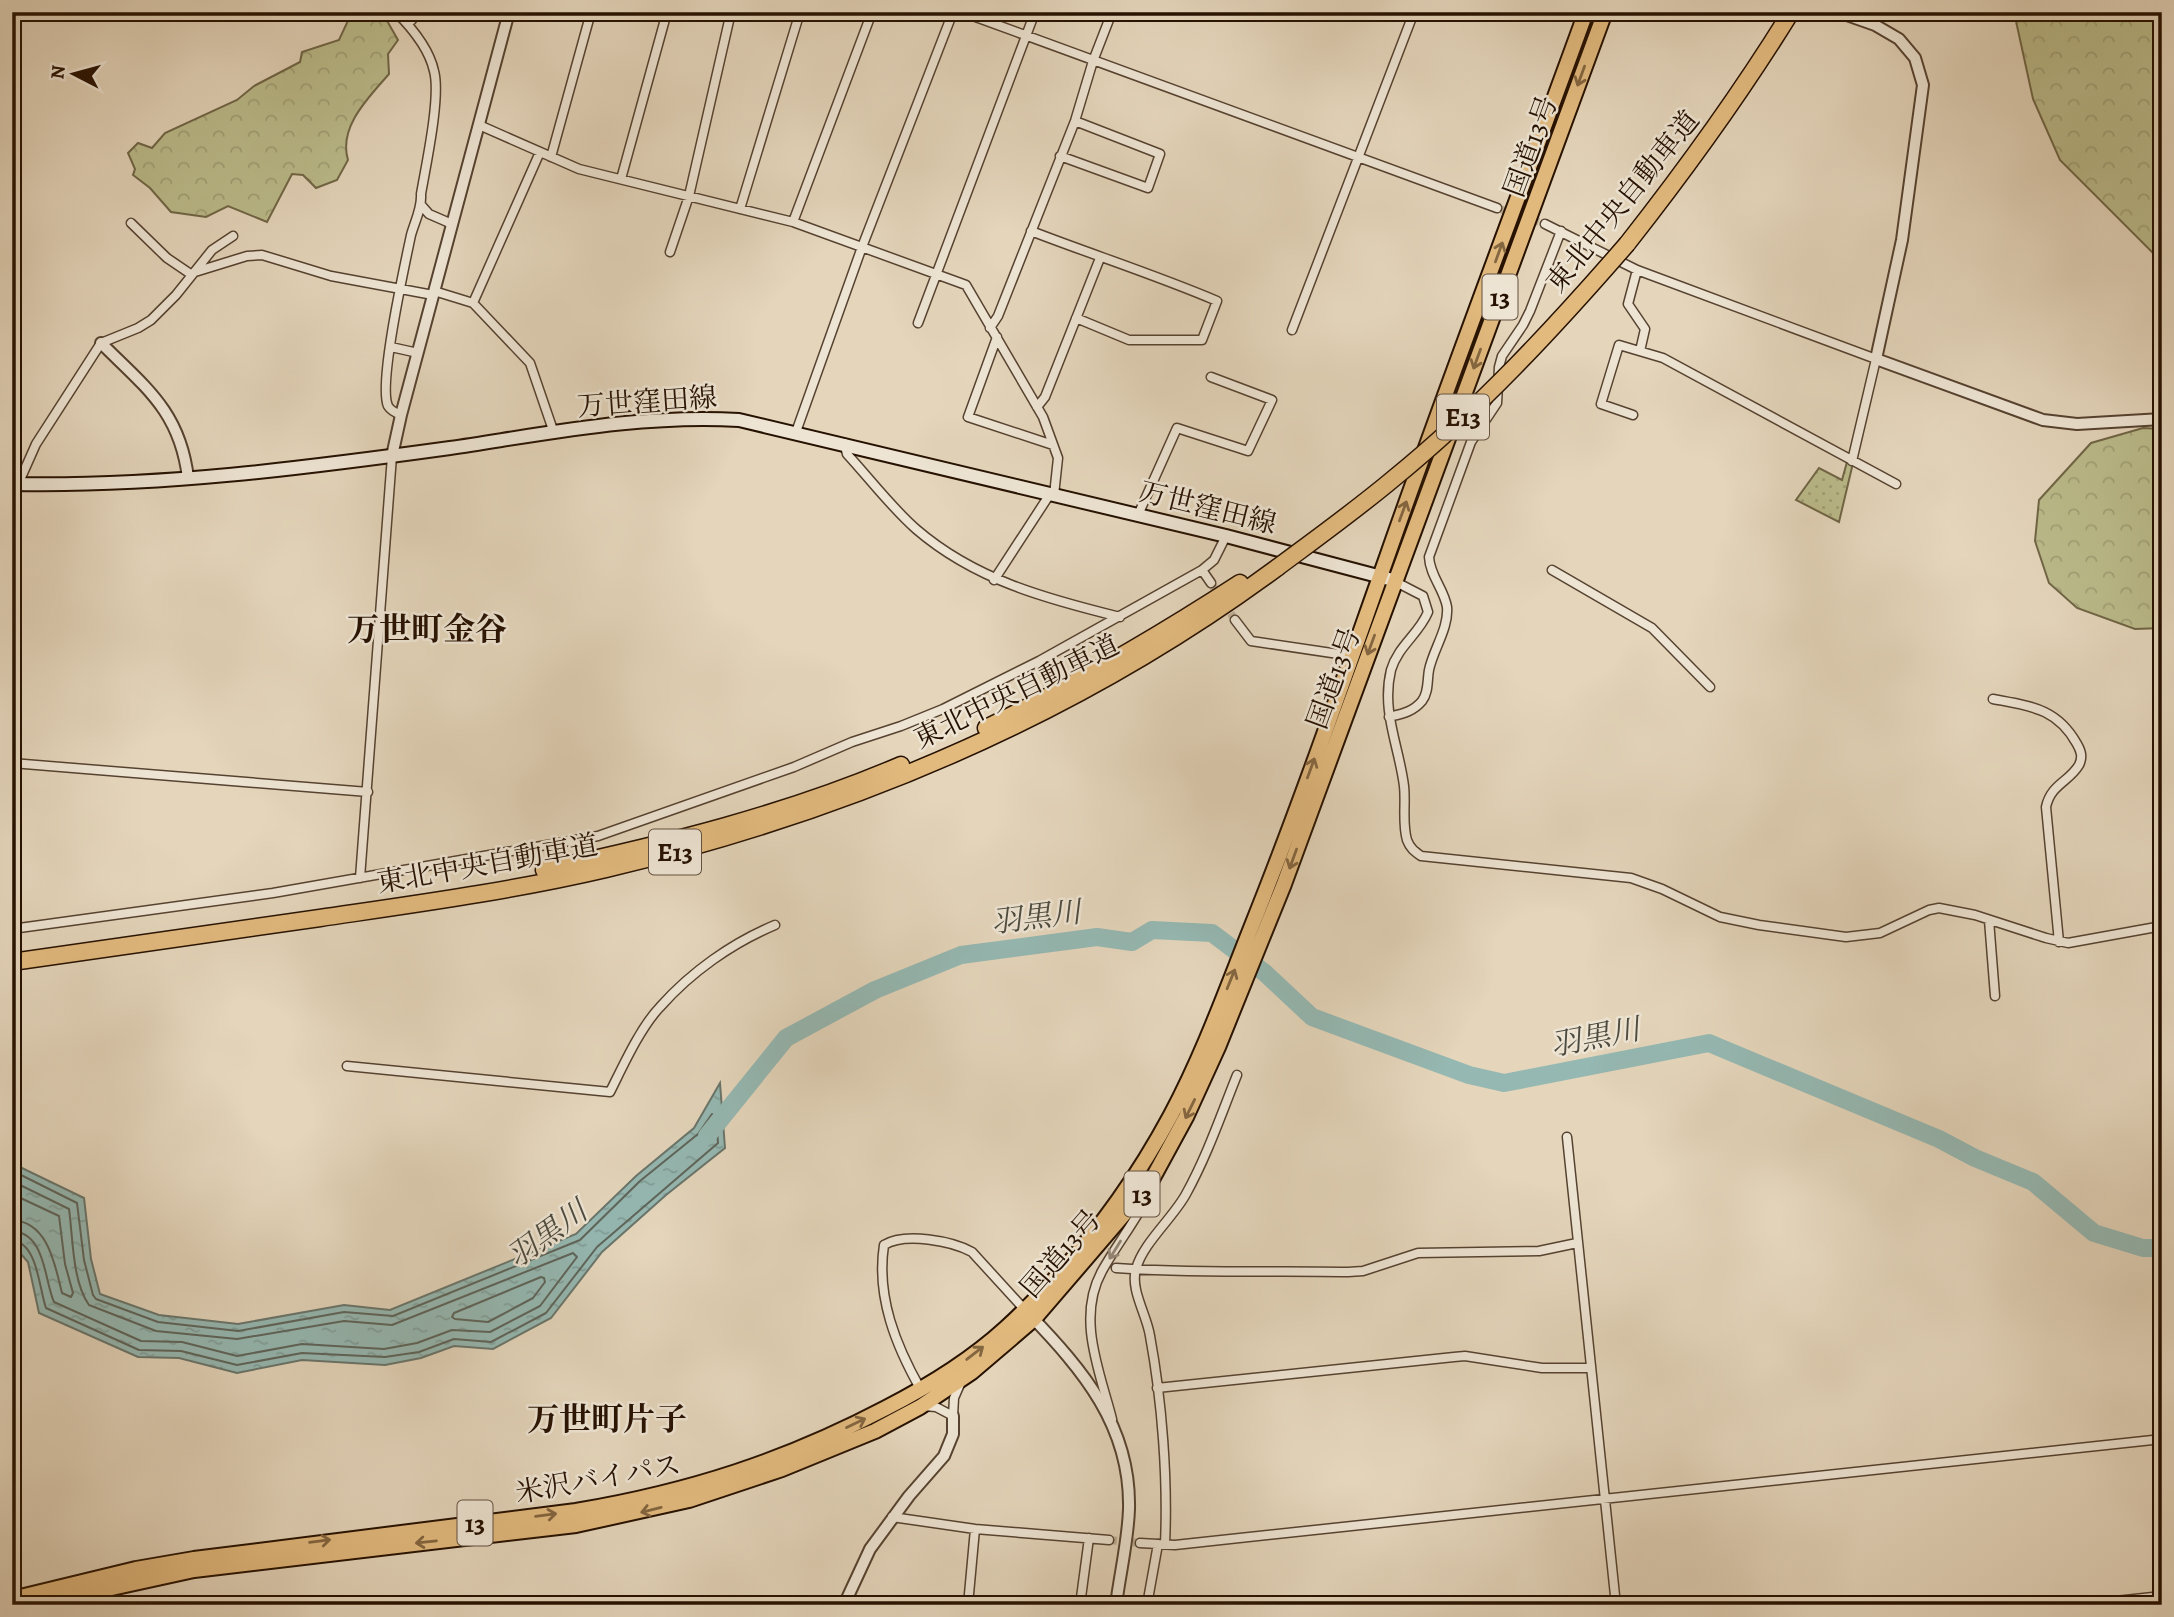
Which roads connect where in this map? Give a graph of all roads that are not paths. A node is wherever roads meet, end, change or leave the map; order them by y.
1 (396, 12) edge
2 (419, 12) edge
3 (509, 12) edge
4 (591, 12) edge
5 (667, 12) edge
6 (731, 12) edge
7 (800, 12) edge
8 (872, 12) edge
9 (953, 12) edge
10 (962, 12) edge
11 (1035, 12) edge
12 (1112, 12) edge
13 (1414, 12) edge
14 (1586, 12) edge
15 (1605, 12) edge
16 (1781, 12) edge
17 (1791, 12) edge
18 (1838, 12) edge
19 (408, 24) junction
20 (1026, 36) junction
21 (1093, 61) junction
22 (1075, 121) junction
23 (479, 125) junction
24 (540, 152) junction
25 (1059, 156) junction
26 (551, 157) junction
27 (1359, 159) junction
28 (621, 179) junction
29 (688, 196) junction
30 (421, 205) junction
31 (1497, 208) tunnel mouth
32 (740, 209) junction
33 (793, 222) junction
34 (131, 223) dead end
35 (452, 224) junction
36 (1545, 224) tunnel mouth
37 (1031, 231) junction
38 (1561, 232) junction
39 (233, 236) dead end
40 (1623, 242) junction
41 (862, 247) junction
42 (670, 252) dead end
43 (1100, 258) junction
44 (1637, 270) junction
45 (194, 273) junction
46 (936, 275) junction
47 (400, 290) junction
48 (433, 293) junction
49 (473, 303) junction
50 (1076, 318) junction
51 (918, 323) dead end
52 (990, 328) junction
53 (1292, 330) dead end
54 (997, 337) junction
55 (101, 343) junction
56 (391, 348) junction
57 (1640, 351) junction
58 (418, 353) junction
59 (1876, 359) junction
60 (1211, 377) dead end
61 (1037, 407) junction
62 (401, 415) junction
63 (1633, 415) dead end
64 (2162, 419) edge
65 (796, 432) junction
66 (554, 433) junction
67 (844, 443) junction
68 (1053, 445) junction
69 (392, 456) junction
70 (1852, 461) junction
71 (188, 478) junction
72 (15, 484) edge
73 (1896, 484) dead end
74 (1052, 494) junction
75 (12, 498) edge
76 (1138, 515) junction
77 (1226, 537) junction
78 (1276, 563) junction
79 (1202, 570) junction
80 (1552, 570) dead end
81 (1380, 576) junction
82 (994, 580) junction
83 (1394, 581) junction
84 (1211, 583) tunnel mouth
85 (1120, 617) junction
86 (1235, 620) tunnel mouth
87 (1352, 656) junction
88 (1710, 687) dead end
89 (1993, 699) dead end
90 (1389, 717) junction
91 (12, 763) edge
92 (368, 792) junction
93 (360, 878) junction
94 (1278, 881) junction
95 (1989, 920) junction
96 (775, 925) dead end
97 (2162, 926) edge
98 (12, 929) edge
99 (2059, 942) junction
100 (12, 953) edge
101 (12, 962) edge
102 (1995, 996) dead end
103 (1212, 1045) junction
104 (347, 1066) dead end
105 (1237, 1075) dead end
106 (1567, 1138) dead end
107 (1159, 1169) junction
108 (1577, 1243) junction
109 (1116, 1268) dead end
110 (1136, 1270) junction
111 (1029, 1314) junction
112 (1591, 1368) junction
113 (962, 1378) junction
114 (1157, 1388) junction
115 (921, 1390) junction
116 (920, 1407) junction
117 (953, 1416) junction
118 (1114, 1424) junction
119 (2162, 1439) edge
120 (1604, 1499) junction
121 (892, 1517) junction
122 (975, 1529) junction
123 (1089, 1538) junction
124 (1109, 1540) tunnel mouth
125 (1140, 1543) tunnel mouth
126 (1161, 1544) junction
127 (89, 1593) junction
128 (2162, 1596) edge
129 (12, 1599) edge
130 (34, 1605) edge
131 (122, 1605) edge
132 (844, 1605) edge
133 (968, 1605) edge
134 (1080, 1605) edge
135 (1116, 1605) edge
136 (1147, 1605) edge
137 (1616, 1605) edge
138 (2079, 1605) edge

1 - 19 street
2 - 19 street
3 - 23 street
4 - 26 street
5 - 28 street
6 - 29 street
7 - 32 street
8 - 33 street
9 - 41 street
10 - 20 street
11 - 20 street
12 - 21 street
13 - 27 street
81 -> 14 highway, 国道13号 / 13
15 -> 83 highway, 国道13号 / 13
16 - 40 highway, 東北中央自動車道 / E13
17 - 40 highway, 東北中央自動車道 / E13
18 - 59 street
19 - 30 street
20 - 21 street
20 - 46 street
21 - 22 street
21 - 27 street
22 - 25 street
22 - 25 street
23 - 24 street
23 - 35 street
24 - 26 street
24 - 49 street
25 - 37 street
26 - 28 street
27 - 31 street
27 - 53 street
28 - 29 street
29 - 32 street
29 - 42 street
30 - 35 street
30 - 47 street
32 - 33 street
33 - 41 street
34 - 45 street
35 - 48 street
36 - 38 street
37 - 43 street
37 - 52 street
38 - 44 street
38 - 90 street
39 - 45 street
40 - 78 highway, 東北中央自動車道 / E13, bridge
41 - 46 street
41 - 65 street
43 - 50 street
43 - 50 street
44 - 57 street
44 - 59 street
45 - 47 street
45 - 55 street
46 - 51 street
46 - 52 street
47 - 48 street
47 - 56 street
48 - 49 street
48 - 58 street
49 - 66 street
50 - 61 street
52 - 54 street
54 - 61 street
54 - 68 street
55 - 71 street
55 - 72 street
56 - 58 street
56 - 62 street
57 - 63 street
57 - 70 street
58 - 62 street
59 - 64 street
59 - 70 street
60 - 76 street
61 - 68 street
62 - 69 street
65 - 66 main road, 万世窪田線
65 - 67 main road, 万世窪田線
66 - 69 main road, 万世窪田線
67 - 74 main road, 万世窪田線
67 - 82 street
68 - 74 street
69 - 71 main road, 万世窪田線
69 - 92 street
70 - 73 street
71 - 72 main road, 万世窪田線
72 - 75 street
74 - 76 main road, 万世窪田線
74 - 82 street
76 - 77 main road, 万世窪田線
77 - 79 street
77 - 81 main road, 万世窪田線
78 - 100 highway, 東北中央自動車道 / E13
78 - 101 highway, 東北中央自動車道 / E13
79 - 84 street
79 - 85 street
80 - 88 street
81 - 83 main road, 万世窪田線
81 - 87 highway, 国道13号 / 13
82 - 85 street
83 - 90 street
83 -> 94 highway, 国道13号 / 13
85 - 93 street
86 - 87 street
94 -> 87 highway, 国道13号 / 13
89 - 99 street
90 - 95 street
91 - 92 street
92 - 93 street
93 - 98 street
94 - 103 highway, 国道13号 / 13
95 - 99 street
95 - 102 street
96 - 104 street
97 - 99 street
103 -> 107 highway, 国道13号 / 13
103 - 111 highway, 国道13号 / 13
105 - 110 street
106 - 108 street
107 - 111 highway, 国道13号 / 13
107 -> 118 street
108 - 110 street
108 - 112 street
109 - 110 street
110 - 114 street
111 - 113 highway, 米沢バイパス / 13
115 -> 111 highway, 米沢バイパス / 13
111 - 115 street
111 - 118 street
112 - 114 street
112 - 120 street
113 - 116 highway, 米沢バイパス / 13
113 - 117 street
114 - 126 street
129 -> 115 highway, 米沢バイパス / 13
116 - 117 street
116 -> 127 highway, 米沢バイパス / 13
117 - 121 street
118 - 135 street
119 - 120 street
120 - 126 street
120 - 137 street
121 - 122 street
121 - 132 street
122 - 123 street
122 - 133 street
123 - 124 street
123 - 134 street
125 - 126 street
126 - 136 street
127 - 130 highway, 米沢バイパス / 13
127 - 131 street
128 - 138 street

